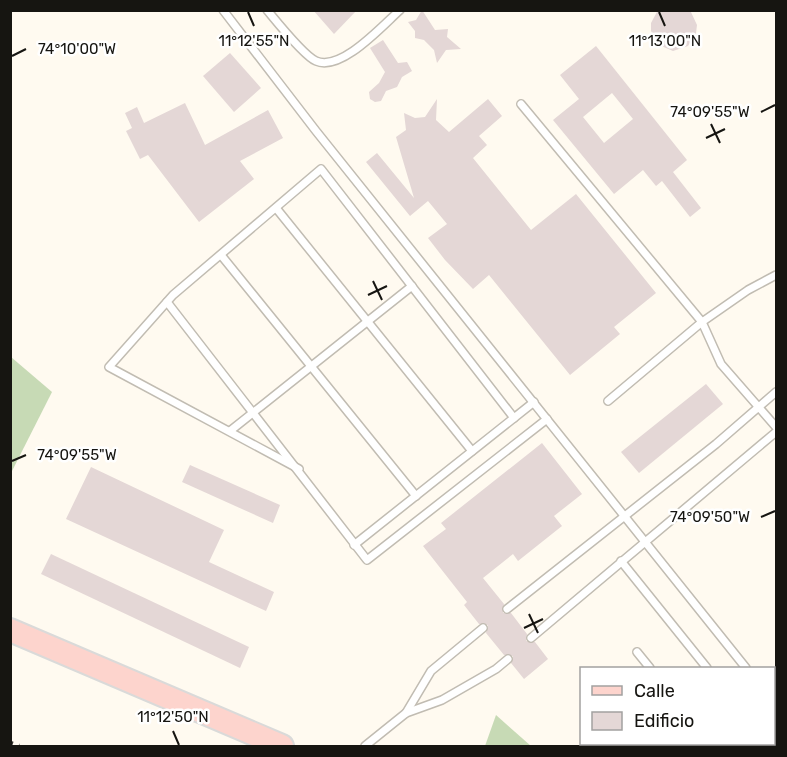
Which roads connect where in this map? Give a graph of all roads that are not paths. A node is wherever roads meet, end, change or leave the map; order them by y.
1 (223, 10) edge
2 (267, 10) edge
3 (400, 10) edge
4 (521, 104) dead end
5 (276, 208) junction
6 (221, 255) junction
7 (777, 275) edge
8 (412, 286) junction
9 (167, 302) junction
10 (368, 322) junction
11 (702, 322) junction
12 (312, 367) junction
13 (777, 392) edge
14 (609, 401) dead end
15 (534, 402) junction
16 (758, 408) junction
17 (254, 412) junction
18 (514, 418) junction
19 (547, 419) junction
20 (777, 427) edge
21 (230, 431) junction
22 (777, 432) edge
23 (472, 452) junction
24 (299, 469) junction
25 (416, 496) junction
26 (623, 517) junction
27 (645, 542) junction
28 (354, 545) junction
29 (621, 561) junction
30 (507, 609) dead end
31 (483, 628) dead end
32 (10, 630) edge
33 (531, 638) dead end
34 (637, 652) dead end
35 (508, 659) dead end
36 (648, 667) edge
37 (704, 667) edge
38 (744, 667) edge
39 (406, 713) junction
40 (282, 747) edge
41 (365, 747) edge

1 - 15 lane
2 - 3 lane
4 - 11 lane
5 - 6 lane
5 - 8 lane
5 - 10 lane
6 - 9 lane
6 - 12 lane
7 - 11 lane
8 - 10 lane
8 - 18 lane
9 - 17 lane
9 - 21 lane
10 - 12 lane
10 - 23 lane
11 - 14 lane
11 - 16 lane
12 - 17 lane
12 - 25 lane
13 - 16 lane
15 - 18 lane
15 - 19 lane
16 - 20 lane
16 - 26 lane
17 - 21 lane
17 - 24 lane
18 - 23 lane
19 - 26 lane
19 - 28 lane
21 - 24 lane
22 - 27 lane
23 - 25 lane
24 - 28 lane
25 - 28 lane
26 - 27 lane
26 - 30 lane
27 - 29 lane
27 - 38 lane
29 - 33 lane
29 - 37 lane
31 - 39 lane
32 - 40 main road
34 - 36 lane
35 - 39 lane
39 - 41 lane

